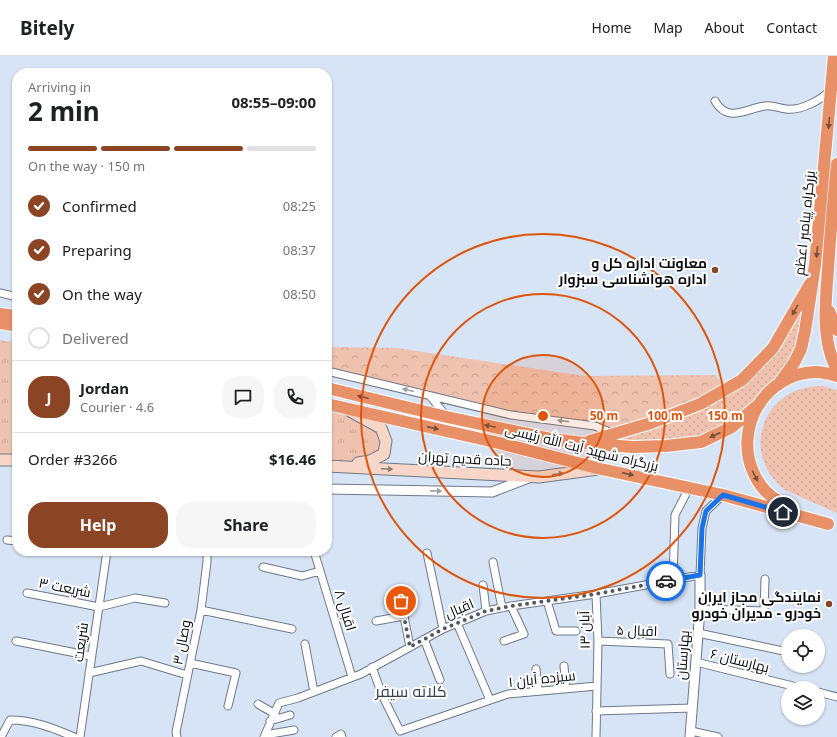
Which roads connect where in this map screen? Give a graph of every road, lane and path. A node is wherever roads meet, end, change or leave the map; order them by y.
1 (834, 56) edge
2 (831, 90) junction
3 (715, 101) dead end
4 (837, 164) edge
5 (814, 276) junction
6 (0, 293) edge
7 (12, 296) edge
8 (826, 305) junction
9 (0, 314) edge
10 (12, 315) edge
11 (0, 323) edge
12 (12, 325) edge
13 (837, 330) edge
14 (837, 369) edge
15 (332, 372) edge
16 (837, 376) edge
17 (778, 384) junction
18 (332, 389) edge
19 (430, 396) junction
20 (332, 405) edge
21 (758, 405) junction
22 (343, 407) junction
23 (447, 417) junction
24 (614, 434) junction
25 (583, 443) junction
26 (0, 460) edge
27 (12, 460) edge
28 (332, 466) edge
29 (332, 466) edge
30 (601, 468) junction
31 (532, 477) junction
32 (689, 488) junction
33 (332, 489) edge
34 (723, 495) junction
35 (833, 526) edge
36 (7, 540) dead end
37 (12, 540) edge
38 (427, 553) dead end
39 (106, 556) edge
40 (207, 556) edge
41 (316, 556) edge
42 (493, 562) dead end
43 (263, 567) dead end
44 (320, 571) junction
45 (700, 575) junction
46 (765, 579) dead end
47 (673, 580) junction
48 (483, 585) dead end
49 (27, 593) dead end
50 (596, 594) junction
51 (401, 601) dead end
52 (547, 601) junction
53 (165, 603) dead end
54 (511, 606) junction
55 (99, 607) junction
56 (502, 608) junction
57 (700, 609) junction
58 (200, 610) junction
59 (486, 611) junction
60 (404, 616) junction
61 (376, 620) dead end
62 (457, 623) junction
63 (292, 629) dead end
64 (443, 629) junction
65 (576, 631) dead end
66 (698, 633) junction
67 (424, 639) junction
68 (16, 641) dead end
69 (504, 641) dead end
70 (598, 641) junction
71 (305, 644) dead end
72 (410, 647) junction
73 (781, 651) edge
74 (91, 656) junction
75 (696, 662) junction
76 (190, 663) junction
77 (564, 666) dead end
78 (372, 667) junction
79 (536, 669) dead end
80 (89, 673) junction
81 (670, 674) dead end
82 (187, 675) junction
83 (352, 677) junction
84 (440, 680) dead end
85 (781, 683) edge
86 (596, 686) junction
87 (566, 689) junction
88 (538, 691) junction
89 (314, 692) junction
90 (825, 694) edge
91 (837, 697) edge
92 (490, 700) junction
93 (258, 704) dead end
94 (228, 706) dead end
95 (692, 708) junction
96 (596, 710) junction
97 (275, 714) junction
98 (290, 715) dead end
99 (270, 721) junction
100 (294, 730) dead end
101 (57, 733) edge
102 (690, 734) edge
103 (264, 736) edge
104 (1, 737) edge
105 (74, 737) edge
106 (80, 737) edge
107 (177, 737) edge
108 (336, 737) edge
109 (342, 737) edge
110 (596, 737) edge
111 (718, 737) edge

1 - 2 highway, بزرگراه پیامبر اعظم
2 - 3 street
2 -> 5 highway, بزرگراه پیامبر اعظم
4 - 8 highway, بزرگراه پیامبر اعظم
5 - 17 highway, بزرگراه پیامبر اعظم
5 -> 24 highway
6 - 7 street
8 - 13 highway
8 - 14 highway, بزرگراه پیامبر اعظم
9 - 10 highway
11 - 12 highway
19 -> 15 street
16 - 17 highway
17 - 21 highway
23 -> 18 highway, بزرگراه شهید آیت الله رئیسی
19 - 23 street
24 -> 19 street
20 - 22 highway, بزرگراه شهید آیت الله رئیسی
21 -> 25 highway, بزرگراه شهید آیت الله رئیسی
21 -> 35 highway
22 - 28 main road
22 -> 30 highway, بزرگراه شهید آیت الله رئیسی
25 -> 23 highway, بزرگراه شهید آیت الله رئیسی
24 - 25 highway
26 - 27 main road
29 -> 31 main road, جاده قدیم تهران
31 -> 30 main road, جاده قدیم تهران
30 -> 32 highway, بزرگراه شهید آیت الله رئیسی
33 -> 31 street
32 - 34 highway, بزرگراه شهید آیت الله رئیسی
32 - 47 street
34 - 35 highway, بزرگراه شهید آیت الله رئیسی
34 - 45 street
36 - 37 street
38 - 64 street
39 - 55 street, شریعت
40 - 58 street, وصال ۳
41 - 44 street, اقبال ۸
42 - 56 street
43 - 44 street
44 - 83 street, اقبال ۸
45 - 47 street, اقبال
45 - 57 street, بهارستان
46 - 57 street
47 - 50 street, اقبال
48 - 59 street
49 - 55 street, شریعت ۳
50 - 52 street, اقبال
50 - 70 street, ۱۳ آبان
51 - 60 street
52 - 54 street, اقبال
52 - 65 street
53 - 55 street
54 - 56 street, اقبال
54 - 69 street
55 - 74 street, شریعت
56 - 59 street, اقبال
57 - 66 street, بهارستان
58 - 63 street
58 - 76 street, وصال ۳
59 - 62 street, اقبال
60 - 61 street
60 - 72 street
62 - 64 street, اقبال
62 - 92 street
64 - 67 street, اقبال
66 - 73 street
66 - 75 street, بهارستان
67 - 72 street, اقبال
67 - 84 street
68 - 74 street
70 - 81 street, اقبال ۵
70 - 86 street, ۱۳ آبان
71 - 89 street
72 - 78 street, اقبال
74 - 80 street, شریعت
75 - 85 street, بهارستان ۶
75 - 95 street, بهارستان
76 - 82 street, وصال ۳
76 - 94 street
77 - 87 street
78 - 83 street, اقبال
78 - 92 street, سیزده آبان ۱
79 - 88 street
80 - 82 street
80 - 106 street, شریعت
82 - 107 street, وصال ۳
83 - 89 street, اقبال
86 - 87 street, سیزده آبان ۱
86 - 96 street, ۱۳ آبان
87 - 88 street, سیزده آبان ۱
88 - 92 street, سیزده آبان ۱
89 - 97 street, اقبال
90 - 91 street
93 - 97 street
95 - 96 street
95 - 102 street, بهارستان
96 - 110 street, ۱۳ آبان
97 - 99 street, اقبال
98 - 99 street
99 - 103 street, اقبال
100 - 103 street
101 - 104 street
101 - 105 street
102 - 111 street
108 - 109 street

